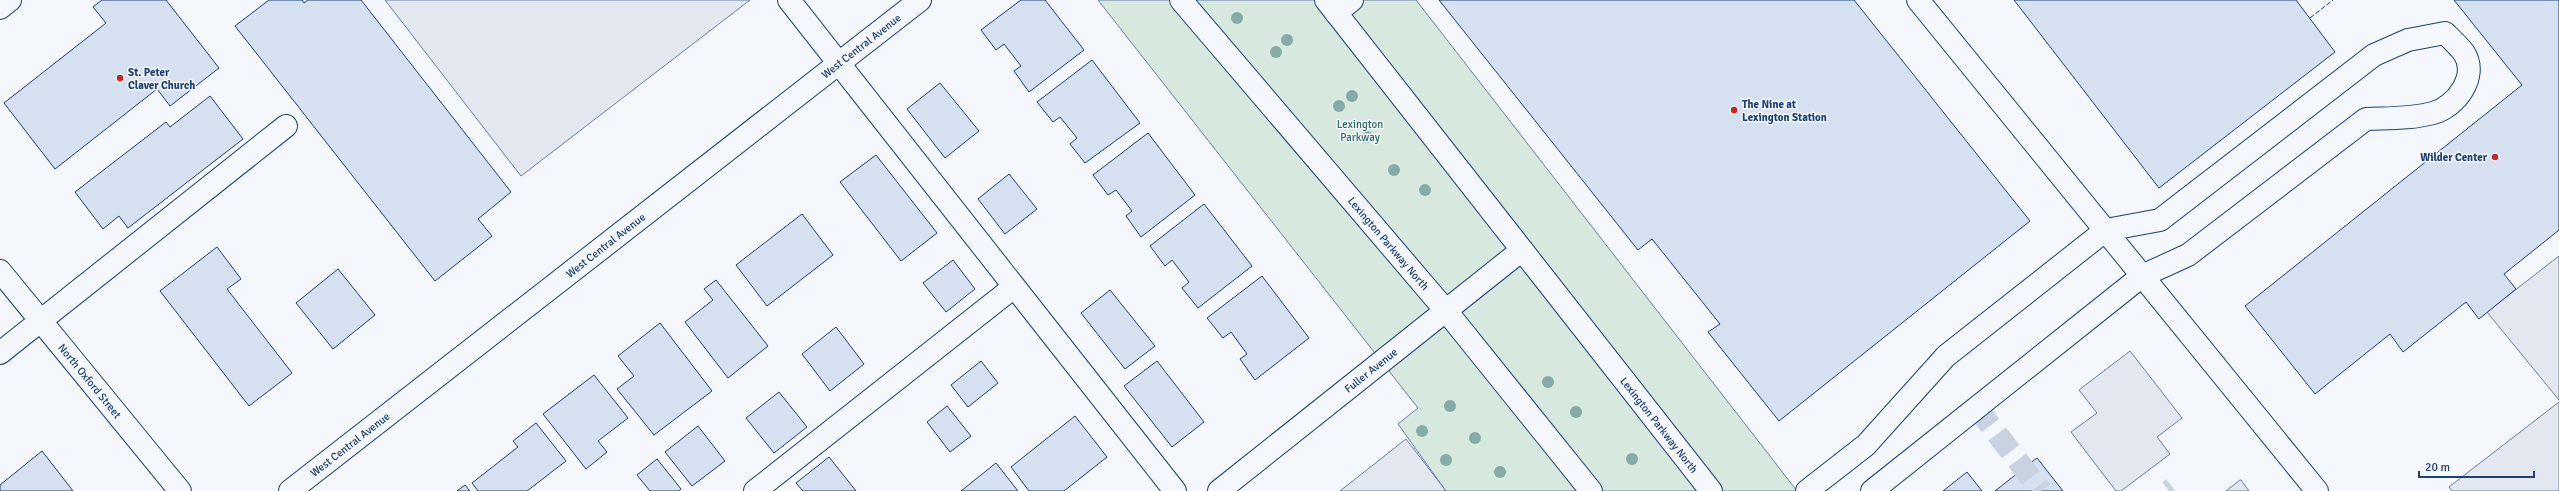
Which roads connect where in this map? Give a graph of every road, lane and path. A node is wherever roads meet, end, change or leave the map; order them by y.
1 (10, 0) edge
2 (789, 0) edge
3 (920, 0) edge
4 (1181, 0) edge
5 (1918, 0) edge
6 (1338, 4) edge
7 (0, 8) edge
8 (840, 64) junction
9 (286, 126) dead end
10 (2106, 230) junction
11 (1522, 250) junction
12 (0, 271) edge
13 (2142, 276) junction
14 (1014, 287) junction
15 (1447, 312) junction
16 (41, 321) junction
17 (0, 353) edge
18 (2309, 488) edge
19 (180, 491) edge
20 (290, 491) edge
21 (755, 491) edge
22 (1175, 491) edge
23 (1219, 491) edge
24 (1590, 491) edge
25 (1711, 491) edge
26 (1807, 491) edge
27 (1872, 491) edge

1 - 7 street
2 - 8 street
3 - 8 street, West Central Avenue
4 - 15 street, Lexington Parkway North
5 - 10 street
6 - 11 street, Lexington Parkway North
8 - 14 street
8 - 20 street, West Central Avenue
9 - 16 street
10 - 13 street
10 - 13 street
10 - 26 street
11 - 15 street, Fuller Avenue
11 - 25 street, Lexington Parkway North
12 - 16 street, North Oxford Street
13 - 18 street
13 - 27 street
14 - 21 street
14 - 22 street
15 - 23 street, Fuller Avenue
15 - 24 street, Lexington Parkway North
16 - 17 street
16 - 19 street, North Oxford Street

